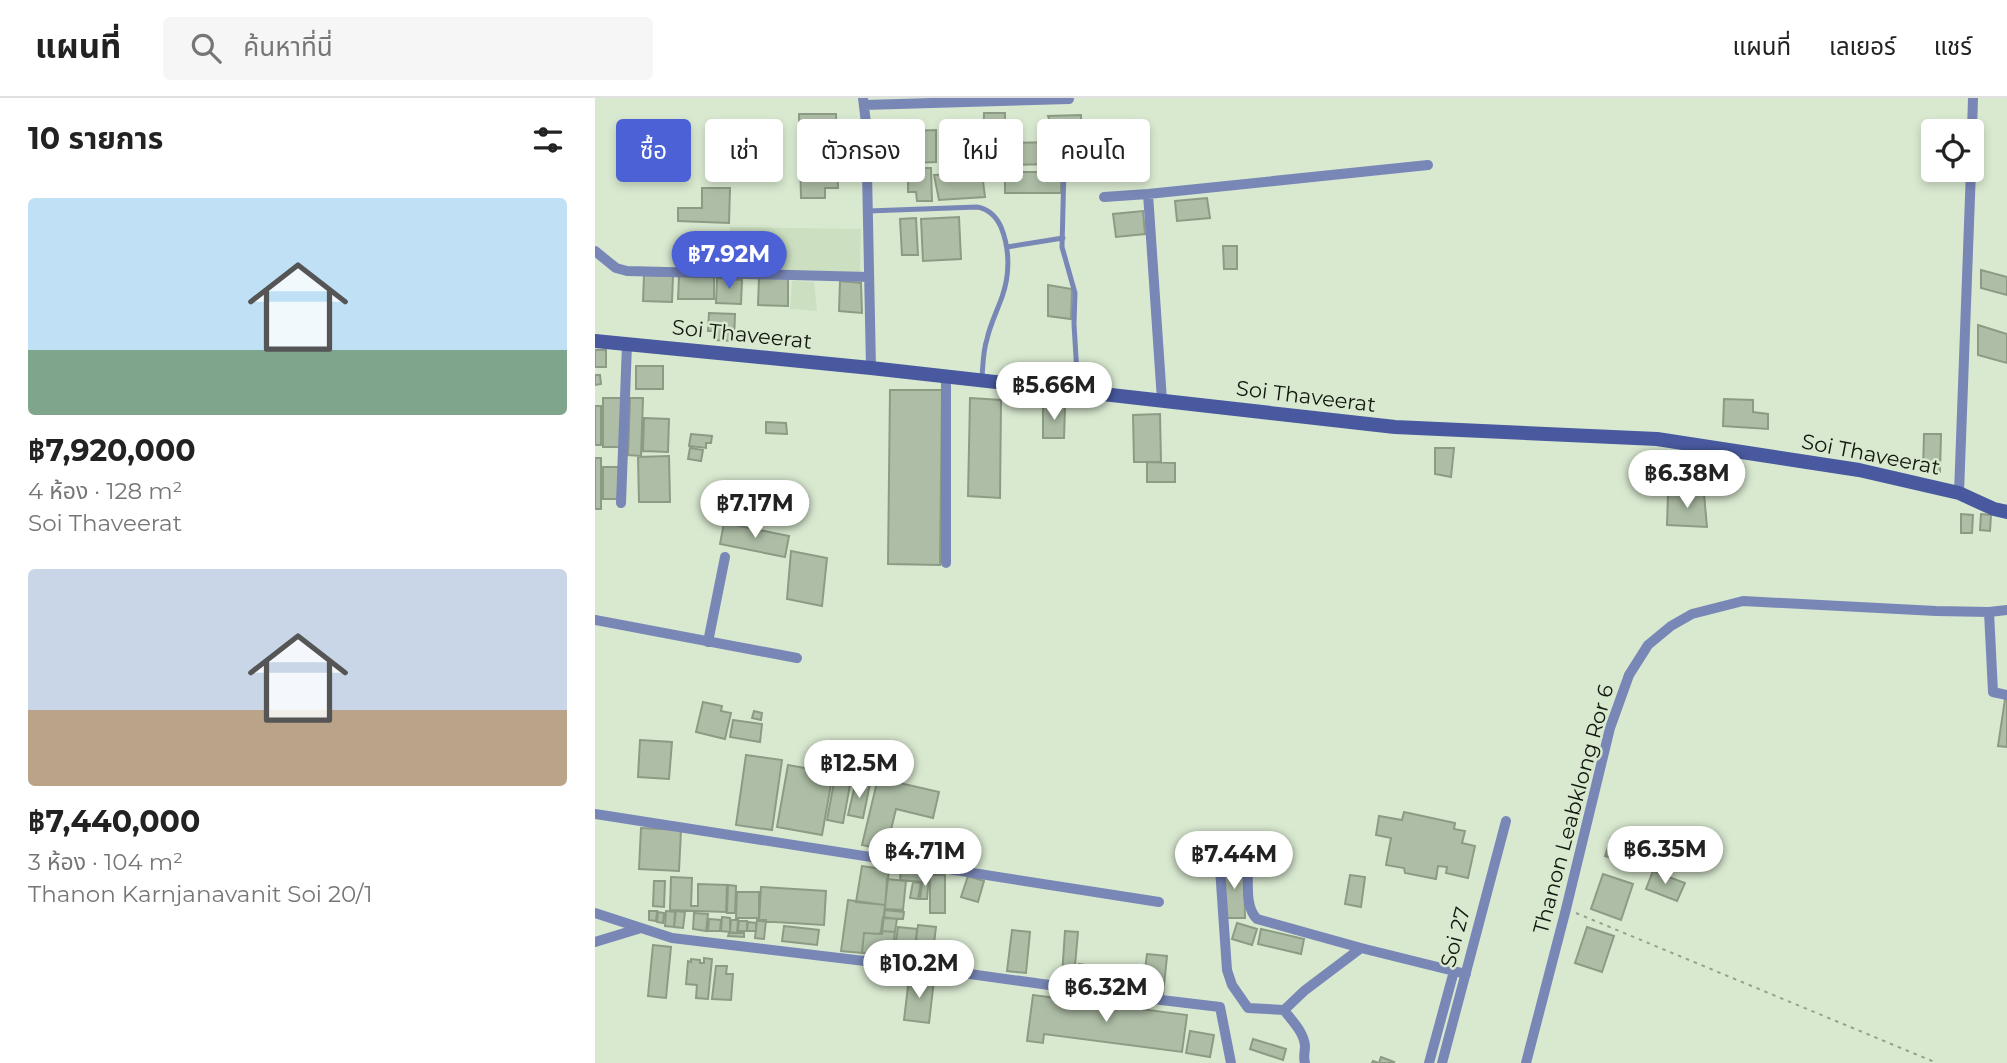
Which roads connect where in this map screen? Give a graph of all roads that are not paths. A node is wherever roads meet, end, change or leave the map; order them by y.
1 (1973, 98) edge
2 (1069, 99) edge
3 (864, 101) edge
4 (1972, 119) edge
5 (1428, 165) dead end
6 (1064, 182) edge
7 (1971, 182) edge
8 (1148, 194) junction
9 (1104, 197) dead end
10 (868, 211) junction
11 (1063, 237) junction
12 (1007, 247) junction
13 (595, 251) edge
14 (869, 278) junction
15 (595, 341) edge
16 (627, 344) junction
17 (871, 368) junction
18 (946, 376) junction
19 (982, 380) junction
20 (1078, 390) junction
21 (1162, 400) junction
22 (1959, 493) junction
23 (621, 503) dead end
24 (2007, 512) edge
25 (725, 558) dead end
26 (946, 563) dead end
27 (2007, 610) edge
28 (1989, 612) junction
29 (595, 620) edge
30 (708, 642) junction
31 (797, 658) dead end
32 (2007, 695) edge
33 (595, 814) edge
34 (1506, 821) dead end
35 (1159, 902) dead end
36 (595, 913) edge
37 (641, 928) junction
38 (595, 942) edge
39 (1361, 948) junction
40 (1460, 972) junction
41 (1220, 1007) junction
42 (1248, 1008) junction
43 (1284, 1010) junction
44 (1231, 1063) edge
45 (1305, 1063) edge
46 (1429, 1063) edge
47 (1442, 1063) edge
48 (1526, 1063) edge

1 - 4 street
2 - 3 street
3 - 10 street
5 - 8 street
6 - 11 lane
7 - 22 street
8 - 9 street
8 - 21 street
10 - 12 lane
10 - 14 street
11 - 12 lane
11 - 20 lane
12 - 19 lane
13 - 14 street
14 - 17 street
15 - 16 street, Soi Thaveerat
16 - 17 street, Soi Thaveerat
16 - 23 street
17 - 18 street, Soi Thaveerat
18 - 19 street, Soi Thaveerat
18 - 26 street
19 - 20 street, Soi Thaveerat
20 - 21 street, Soi Thaveerat
21 - 22 street, Soi Thaveerat
22 - 24 street, Soi Thaveerat
25 - 30 street
27 - 28 street, Thanon Leabklong Ror 6
28 - 32 street
28 - 48 street, Thanon Leabklong Ror 6
29 - 30 street
30 - 31 street
33 - 35 street
34 - 40 street, Soi 27
36 - 37 street
37 - 38 street
37 - 41 street
39 - 40 street
39 - 42 street
39 - 43 street
40 - 46 street
40 - 47 street, Soi 27
41 - 42 street
41 - 44 street
42 - 43 street
43 - 45 street

